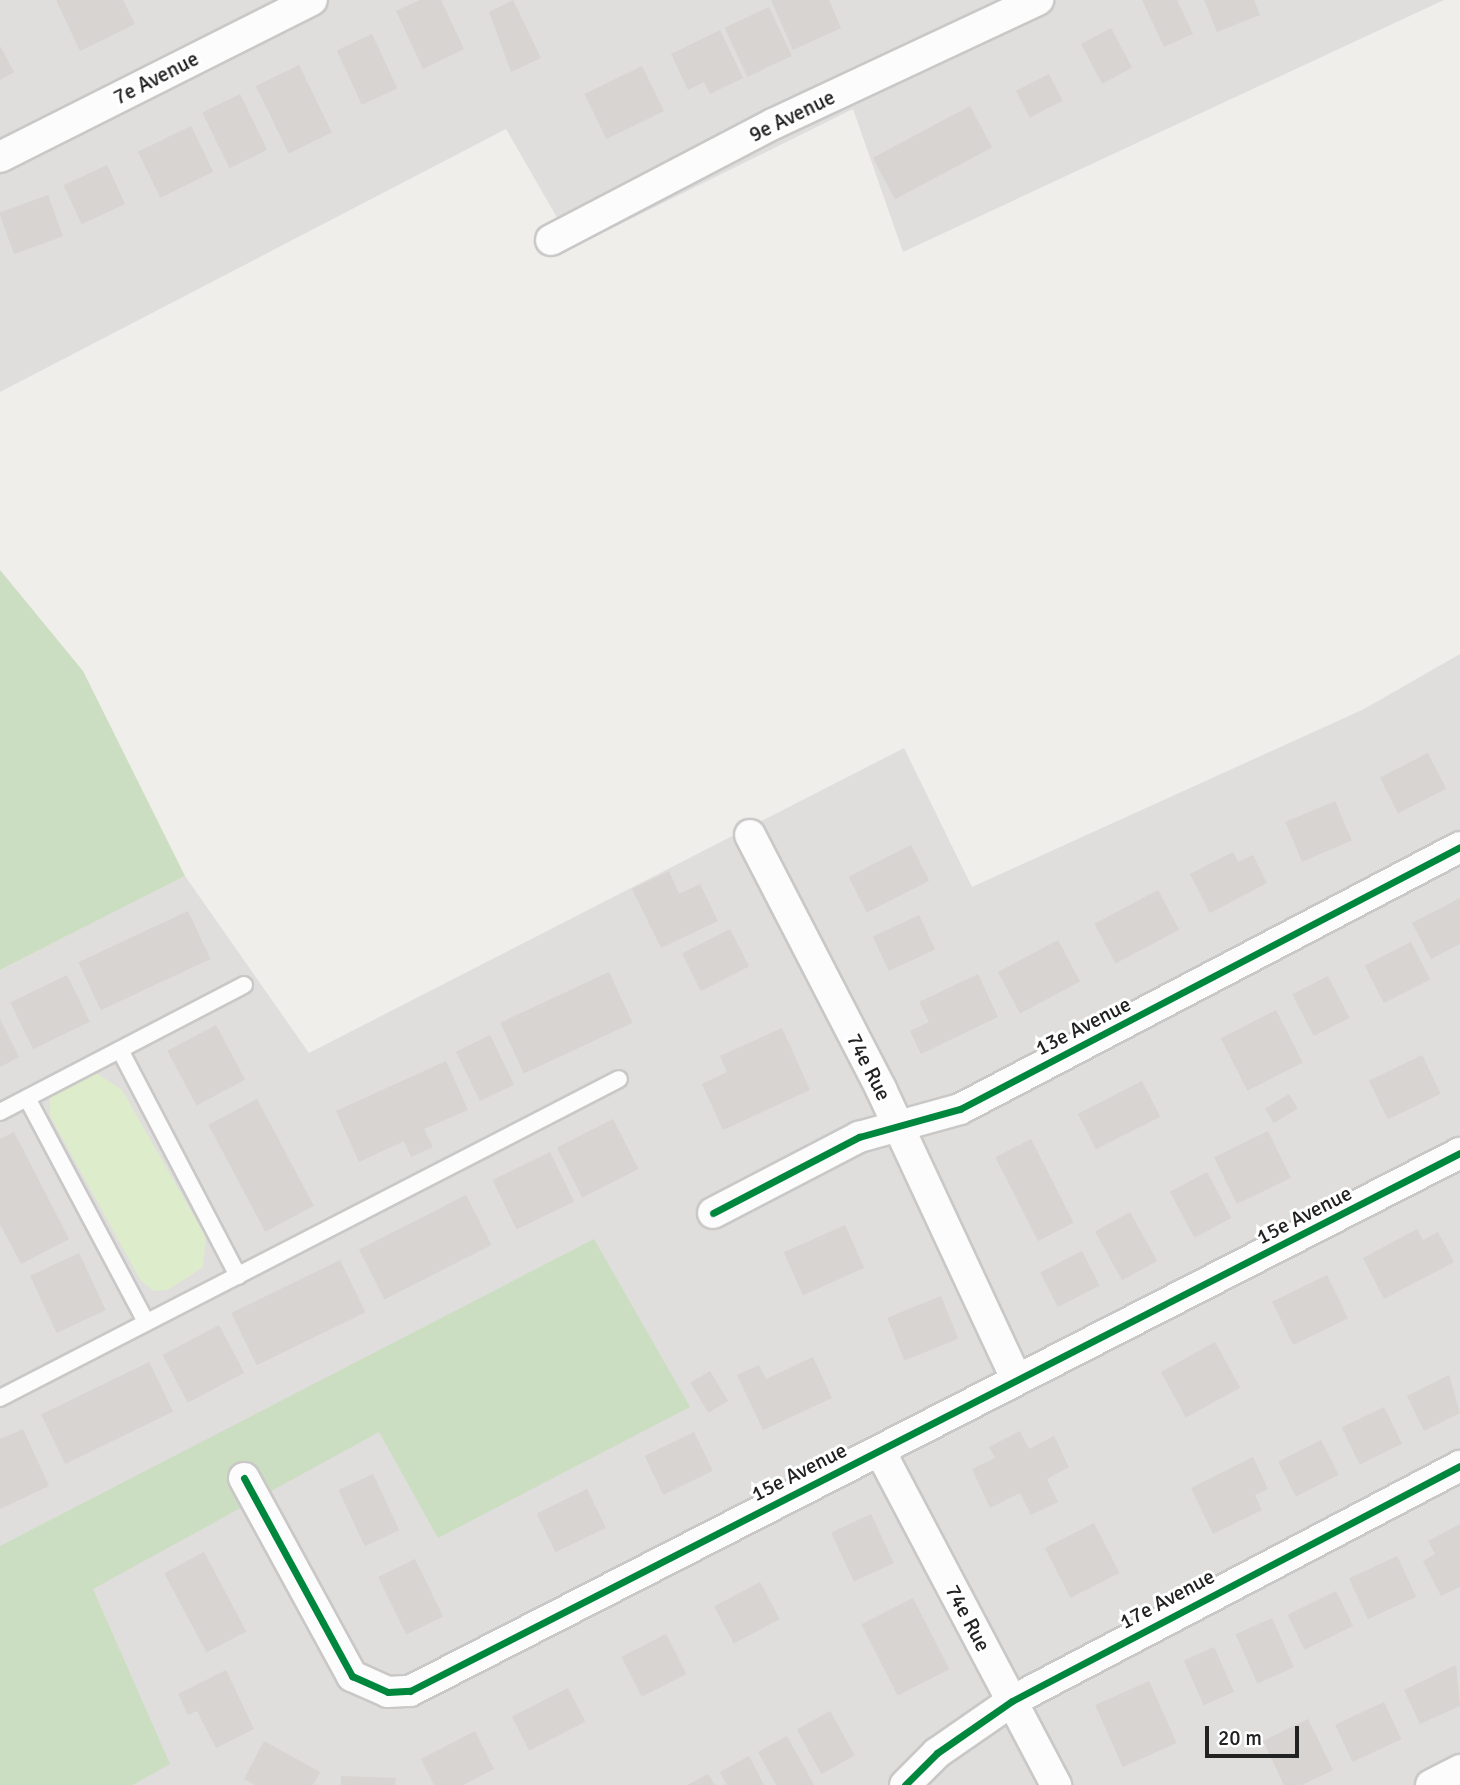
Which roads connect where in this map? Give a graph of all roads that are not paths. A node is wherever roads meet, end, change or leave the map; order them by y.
1 (312, 0) edge
2 (1038, 0) edge
3 (0, 157) edge
4 (551, 240) dead end
5 (750, 835) dead end
6 (1460, 847) edge
7 (244, 985) dead end
8 (120, 1050) junction
9 (619, 1079) dead end
10 (27, 1098) junction
11 (0, 1112) edge
12 (900, 1129) junction
13 (1460, 1153) edge
14 (713, 1213) dead end
15 (238, 1276) junction
16 (146, 1322) junction
17 (1016, 1378) junction
18 (1, 1394) edge
19 (880, 1451) junction
20 (1460, 1466) edge
21 (244, 1478) dead end
22 (1012, 1701) junction
23 (1460, 1770) edge
24 (905, 1785) edge
25 (1056, 1785) edge
26 (1431, 1785) edge

1 - 3 street, 7e Avenue
2 - 4 street, 9e Avenue
5 - 12 street, 74e Rue
6 - 12 street, 13e Avenue
7 - 8 lane
8 - 10 lane
8 - 15 lane
9 - 15 lane
10 - 11 lane
10 - 16 lane
12 - 14 street, 13e Avenue
12 - 17 street, 74e Rue
13 - 17 street, 15e Avenue
15 - 16 lane
16 - 18 lane
17 - 19 street, 15e Avenue
19 - 21 street, 15e Avenue
19 - 22 street, 74e Rue
20 - 22 street, 17e Avenue
22 - 24 street, 17e Avenue
22 - 25 street, 74e Rue
23 - 26 street

